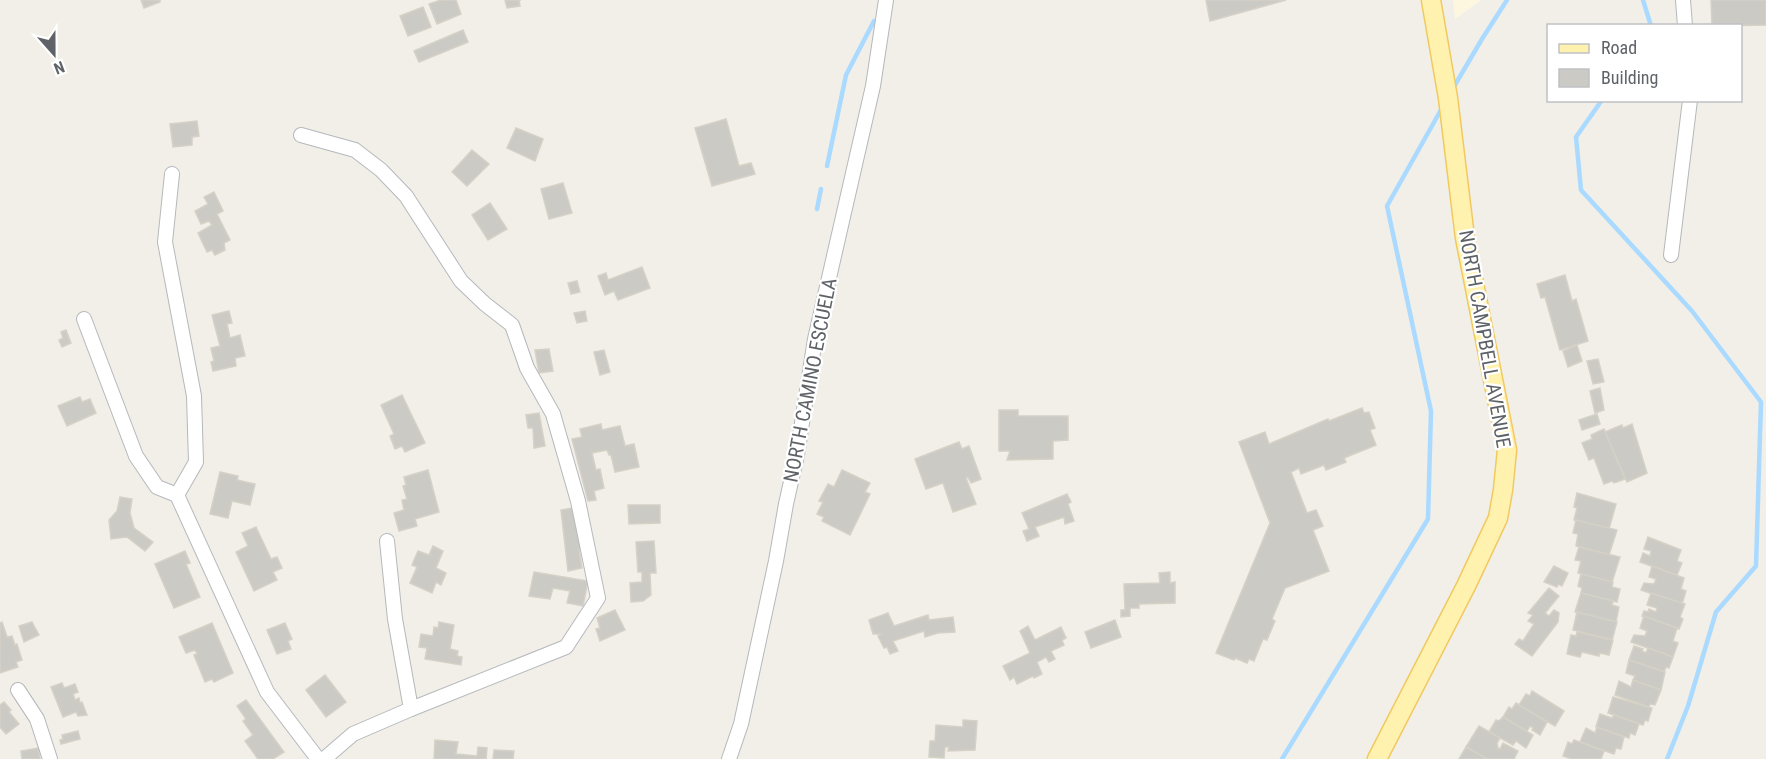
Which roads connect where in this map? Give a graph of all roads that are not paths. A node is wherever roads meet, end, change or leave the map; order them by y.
1 (886, 0) edge
2 (1431, 0) edge
3 (1683, 0) edge
4 (1685, 24) edge
5 (1690, 102) edge
6 (301, 135) dead end
7 (172, 174) dead end
8 (1671, 255) dead end
9 (84, 319) dead end
10 (177, 495) junction
11 (387, 541) dead end
12 (18, 690) dead end
13 (411, 709) junction
14 (50, 759) edge
15 (318, 759) edge
16 (324, 759) edge
17 (729, 759) edge
18 (1377, 759) edge

1 - 17 street, NORTH CAMINO ESCUELA
2 - 18 main road, NORTH CAMPBELL AVENUE
3 - 4 street
5 - 8 street
6 - 13 street
7 - 10 street
9 - 10 street
10 - 15 street
11 - 13 street
12 - 14 street
13 - 16 street

